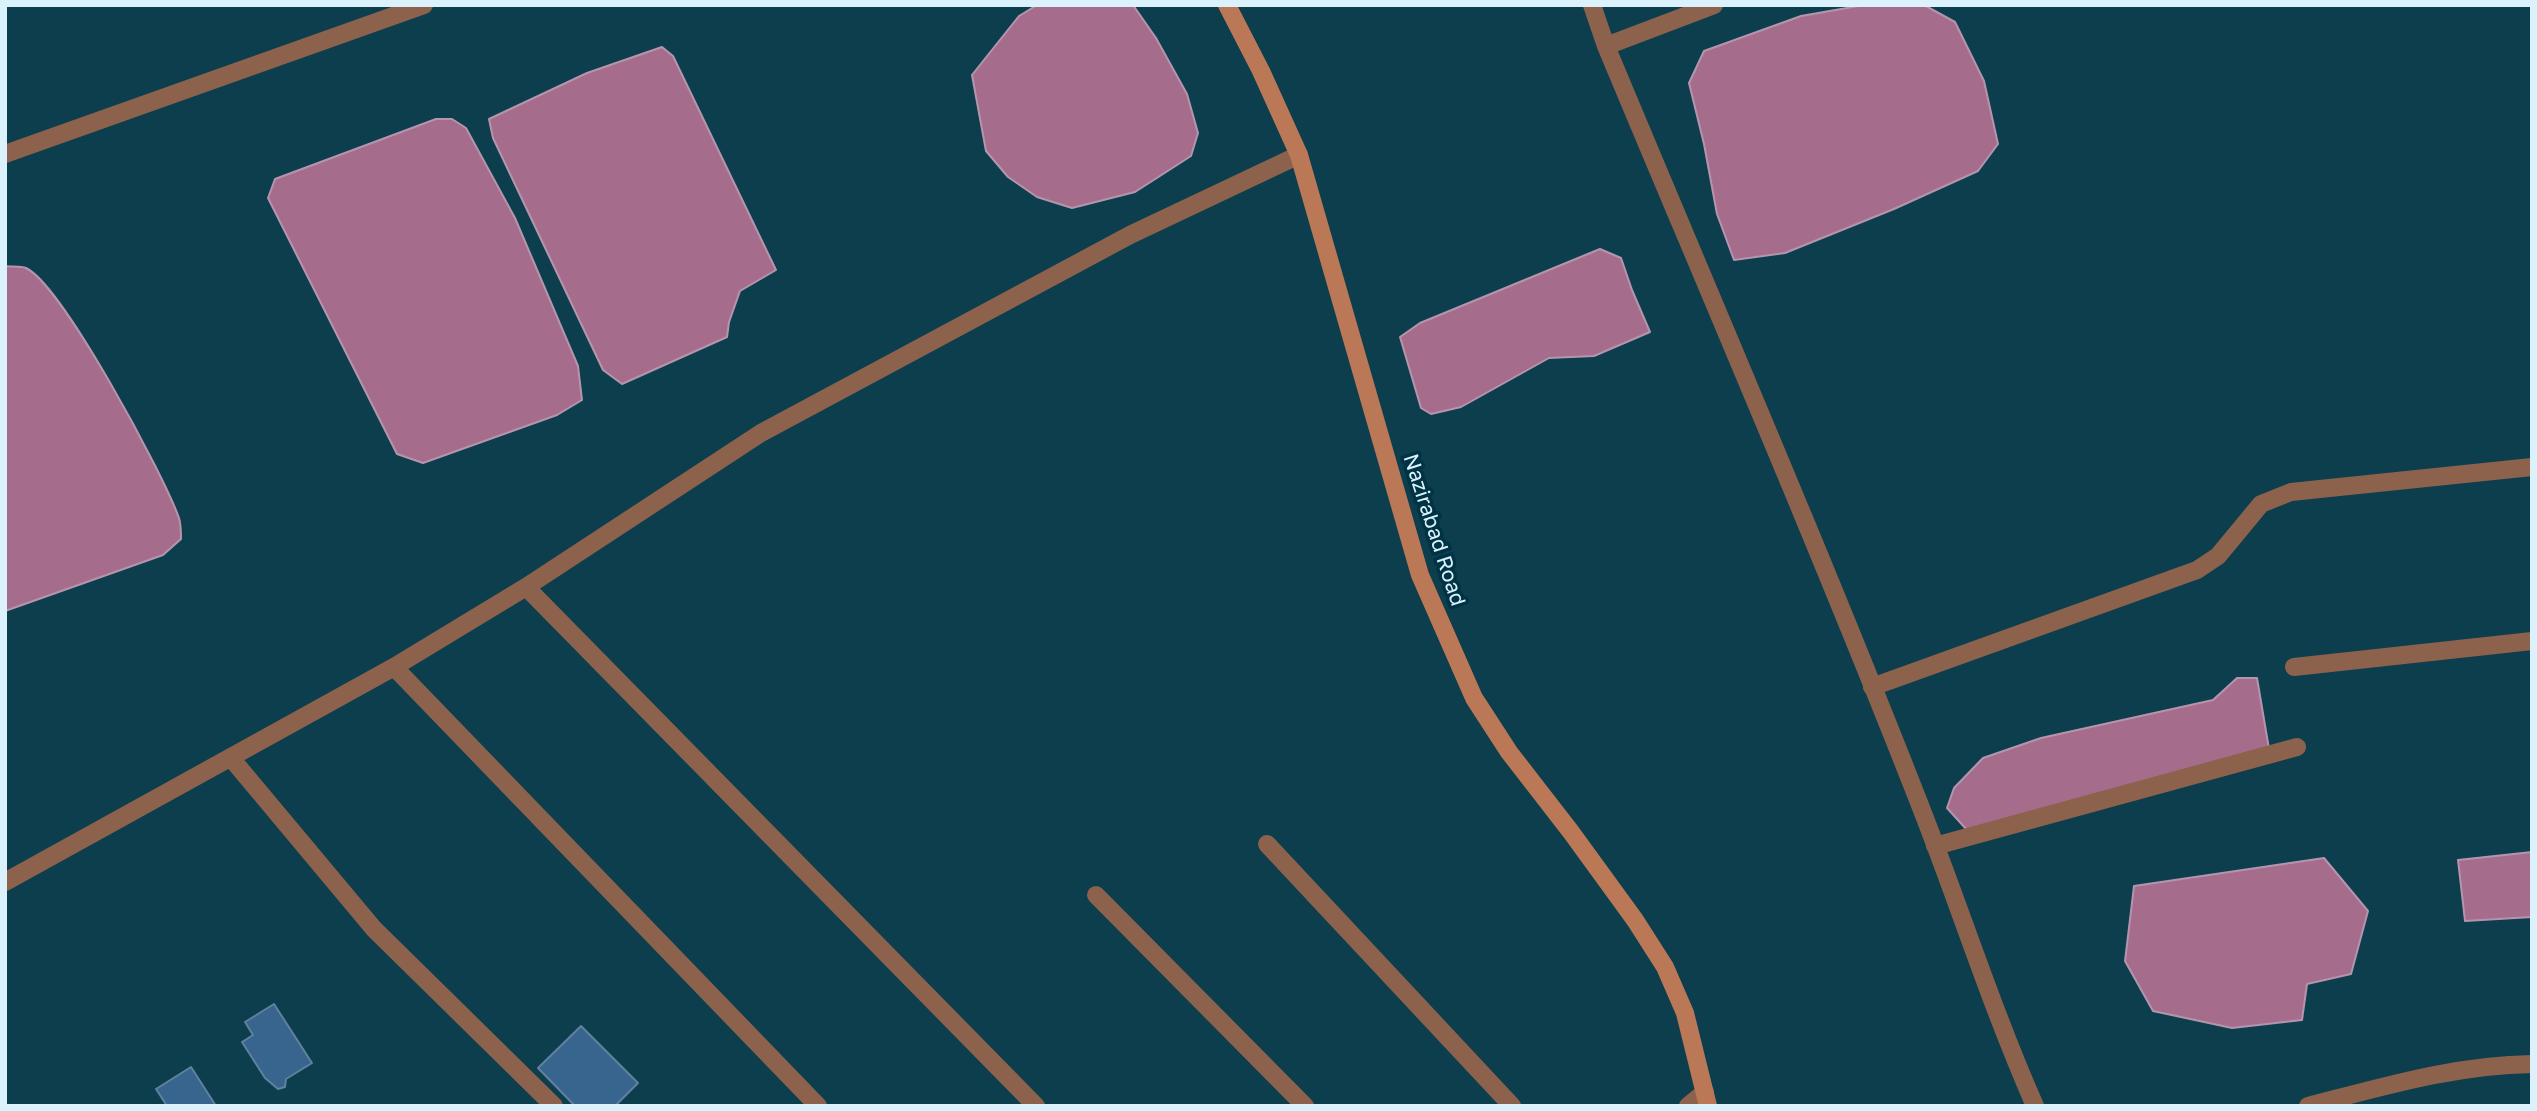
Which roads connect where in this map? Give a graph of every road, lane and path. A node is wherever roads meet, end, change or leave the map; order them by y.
1 (424, 5) edge
2 (1227, 5) edge
3 (1592, 5) edge
4 (1714, 5) edge
5 (1606, 46) junction
6 (5, 154) edge
7 (1298, 155) junction
8 (2532, 467) edge
9 (526, 587) junction
10 (2532, 641) edge
11 (394, 667) junction
12 (2294, 667) dead end
13 (1872, 687) junction
14 (2297, 747) dead end
15 (231, 758) junction
16 (1267, 844) dead end
17 (1934, 846) junction
18 (5, 882) edge
19 (1096, 895) dead end
20 (2532, 1064) edge
21 (1706, 1099) edge
22 (1031, 1104) edge
23 (554, 1106) edge
24 (818, 1106) edge
25 (1305, 1106) edge
26 (1512, 1106) edge
27 (1688, 1106) edge
28 (2035, 1106) edge
29 (2308, 1106) edge

1 - 6 street
2 - 7 main road, Nazirabad Road
3 - 5 street
4 - 5 street
5 - 13 street
7 - 9 street
7 - 21 main road, Nazirabad Road
8 - 13 street
9 - 11 street
9 - 22 street
10 - 12 street
11 - 15 street
11 - 24 street
13 - 17 street
14 - 17 street
15 - 18 street
15 - 23 street
16 - 26 street
17 - 28 street
19 - 25 street
20 - 29 street
21 - 27 street

